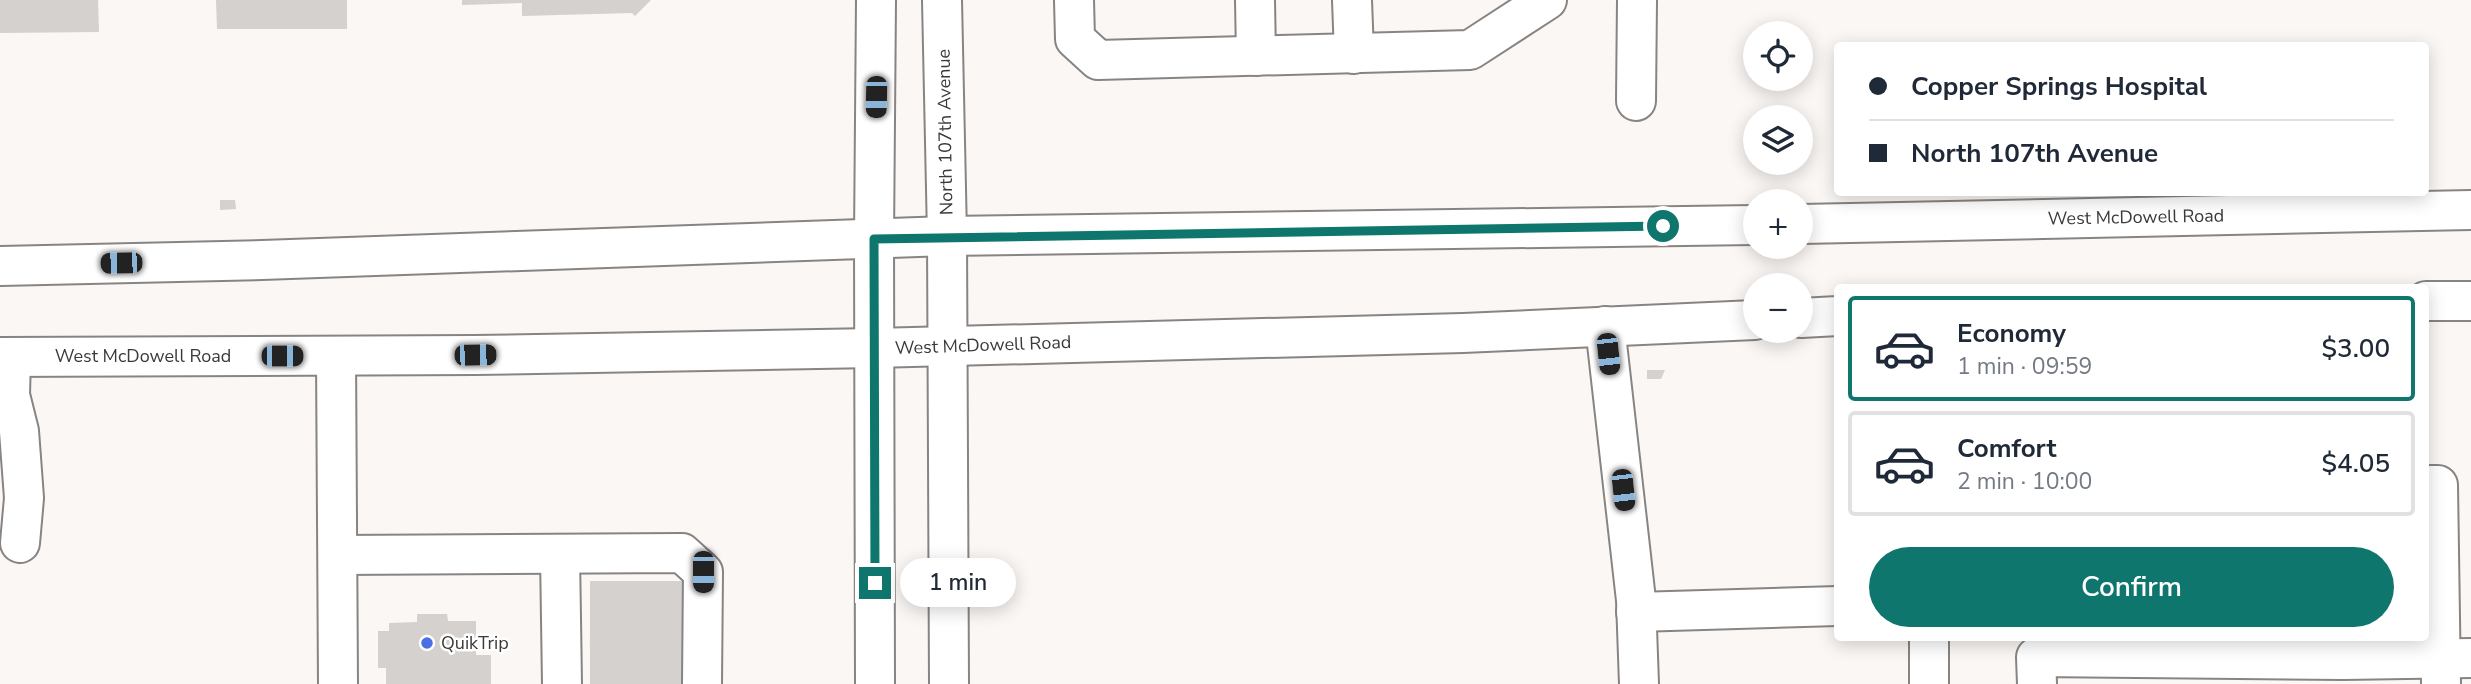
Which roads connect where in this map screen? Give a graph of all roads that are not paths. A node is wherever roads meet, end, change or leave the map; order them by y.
1 (876, 0) edge
2 (943, 0) edge
3 (1074, 0) edge
4 (1255, 0) edge
5 (1352, 0) edge
6 (1547, 0) edge
7 (1637, 0) edge
8 (1503, 14) edge
9 (1353, 54) junction
10 (1256, 56) junction
11 (1636, 101) dead end
12 (2471, 210) edge
13 (1813, 224) edge
14 (1743, 225) edge
15 (947, 236) junction
16 (874, 239) junction
17 (0, 266) edge
18 (2429, 301) edge
19 (2471, 301) edge
20 (1834, 316) edge
21 (1813, 317) edge
22 (1743, 320) edge
23 (1605, 326) junction
24 (948, 346) junction
25 (874, 348) junction
26 (336, 355) junction
27 (5, 357) edge
28 (2429, 485) edge
29 (20, 543) dead end
30 (561, 554) junction
31 (338, 555) junction
32 (1834, 606) edge
33 (1636, 612) junction
34 (1929, 641) edge
35 (2343, 660) edge
36 (2451, 667) edge
37 (338, 684) edge
38 (562, 684) edge
39 (687, 684) edge
40 (702, 684) edge
41 (875, 684) edge
42 (949, 684) edge
43 (1639, 684) edge
44 (1929, 684) edge
45 (2036, 684) edge

1 - 16 main road
2 - 15 main road, North 107th Avenue
3 - 10 main road
4 - 10 main road
5 - 9 main road
6 - 8 main road
7 - 11 main road
8 - 9 main road
9 - 10 main road
12 - 13 main road, West McDowell Road
14 - 15 main road
15 - 16 main road
15 - 24 main road, North 107th Avenue
16 - 17 main road
16 - 25 main road
18 - 19 main road
20 - 21 main road
22 - 23 main road, West McDowell Road
23 - 24 main road, West McDowell Road
23 - 33 main road
24 - 25 main road, West McDowell Road
24 - 42 main road, North 107th Avenue
25 - 26 main road, West McDowell Road
25 - 41 main road
26 - 27 main road, West McDowell Road
26 - 31 main road
27 - 29 main road
28 - 36 main road
30 - 31 main road
30 - 38 main road
30 - 40 main road
31 - 37 main road
32 - 33 main road
33 - 43 main road
34 - 44 main road
35 - 36 main road
35 - 45 main road
39 - 40 main road

